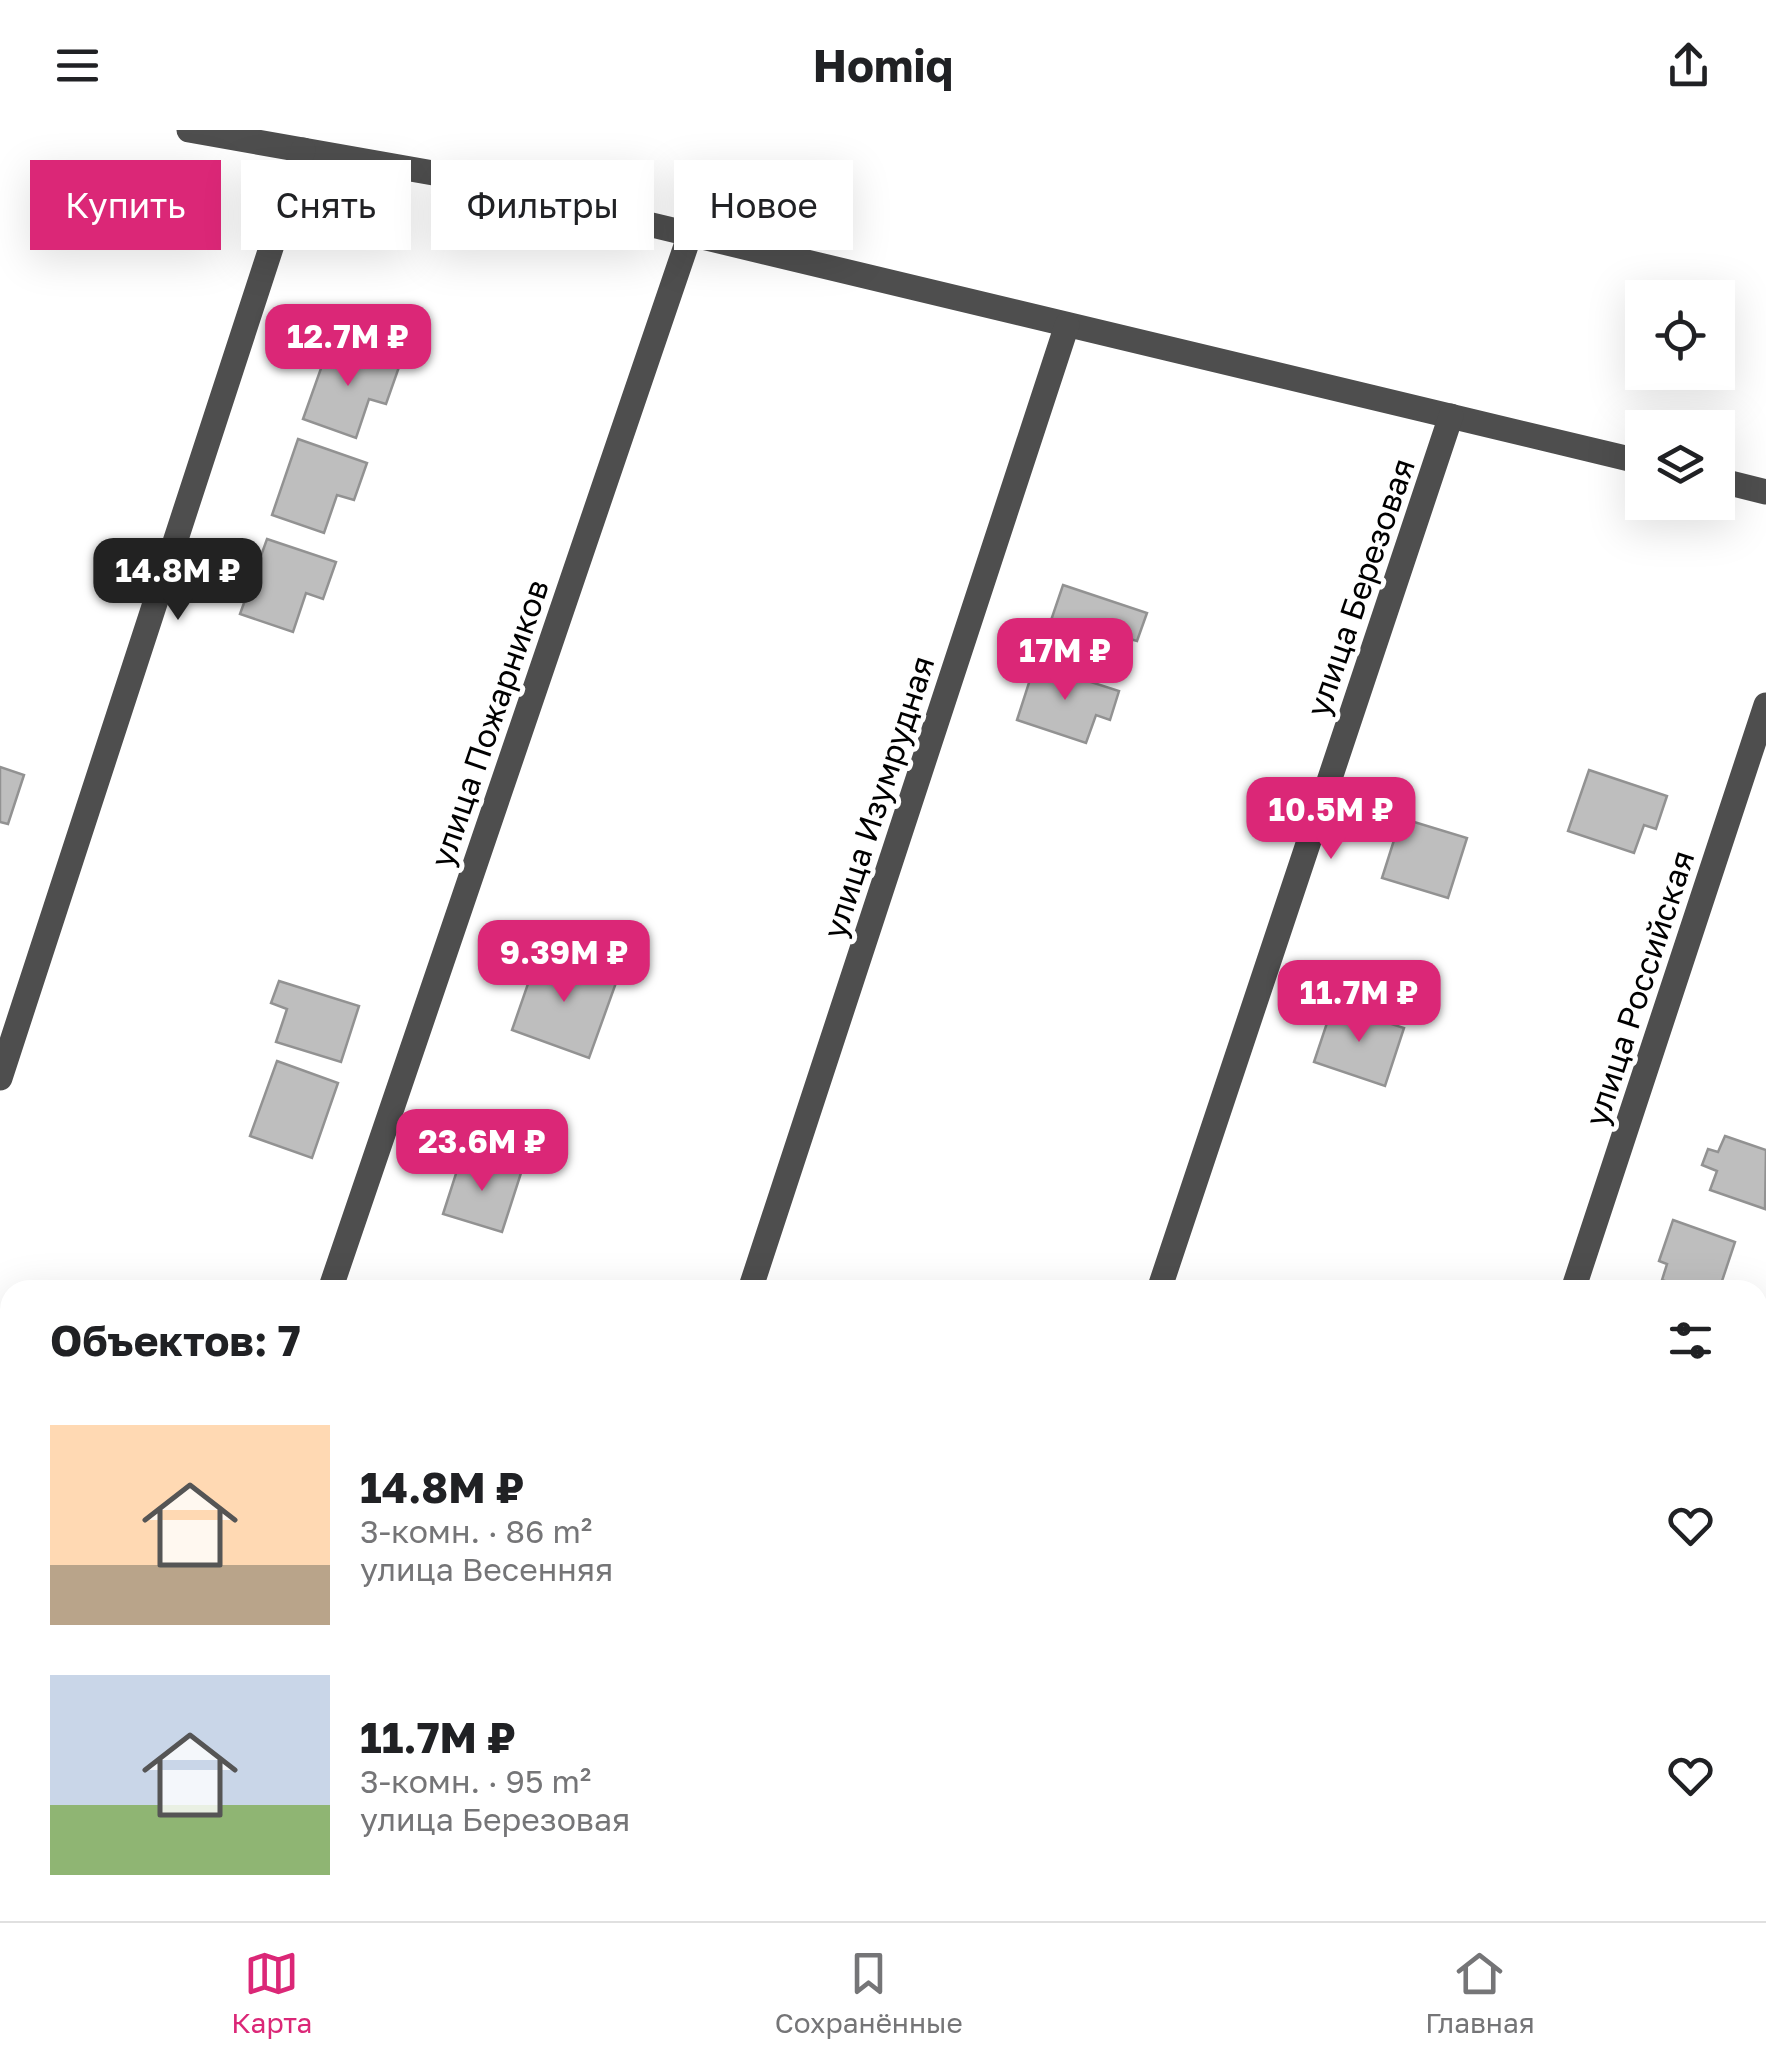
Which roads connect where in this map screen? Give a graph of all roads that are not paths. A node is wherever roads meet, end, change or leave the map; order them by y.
1 (189, 130) edge
2 (303, 150) junction
3 (674, 230) edge
4 (685, 250) edge
5 (757, 250) edge
6 (1067, 324) junction
7 (1451, 416) junction
8 (1625, 458) edge
9 (1735, 484) edge
10 (1766, 492) edge
11 (1766, 706) edge
12 (0, 1078) edge
13 (333, 1280) edge
14 (753, 1280) edge
15 (1162, 1280) edge
16 (1576, 1280) edge

1 - 2 street
2 - 3 street
2 - 12 street
4 - 13 street, улица Пожарников
5 - 6 street
6 - 7 street
6 - 14 street, улица Изумрудная
7 - 8 street
7 - 15 street, улица Березовая
9 - 10 street
11 - 16 street, улица Российская

